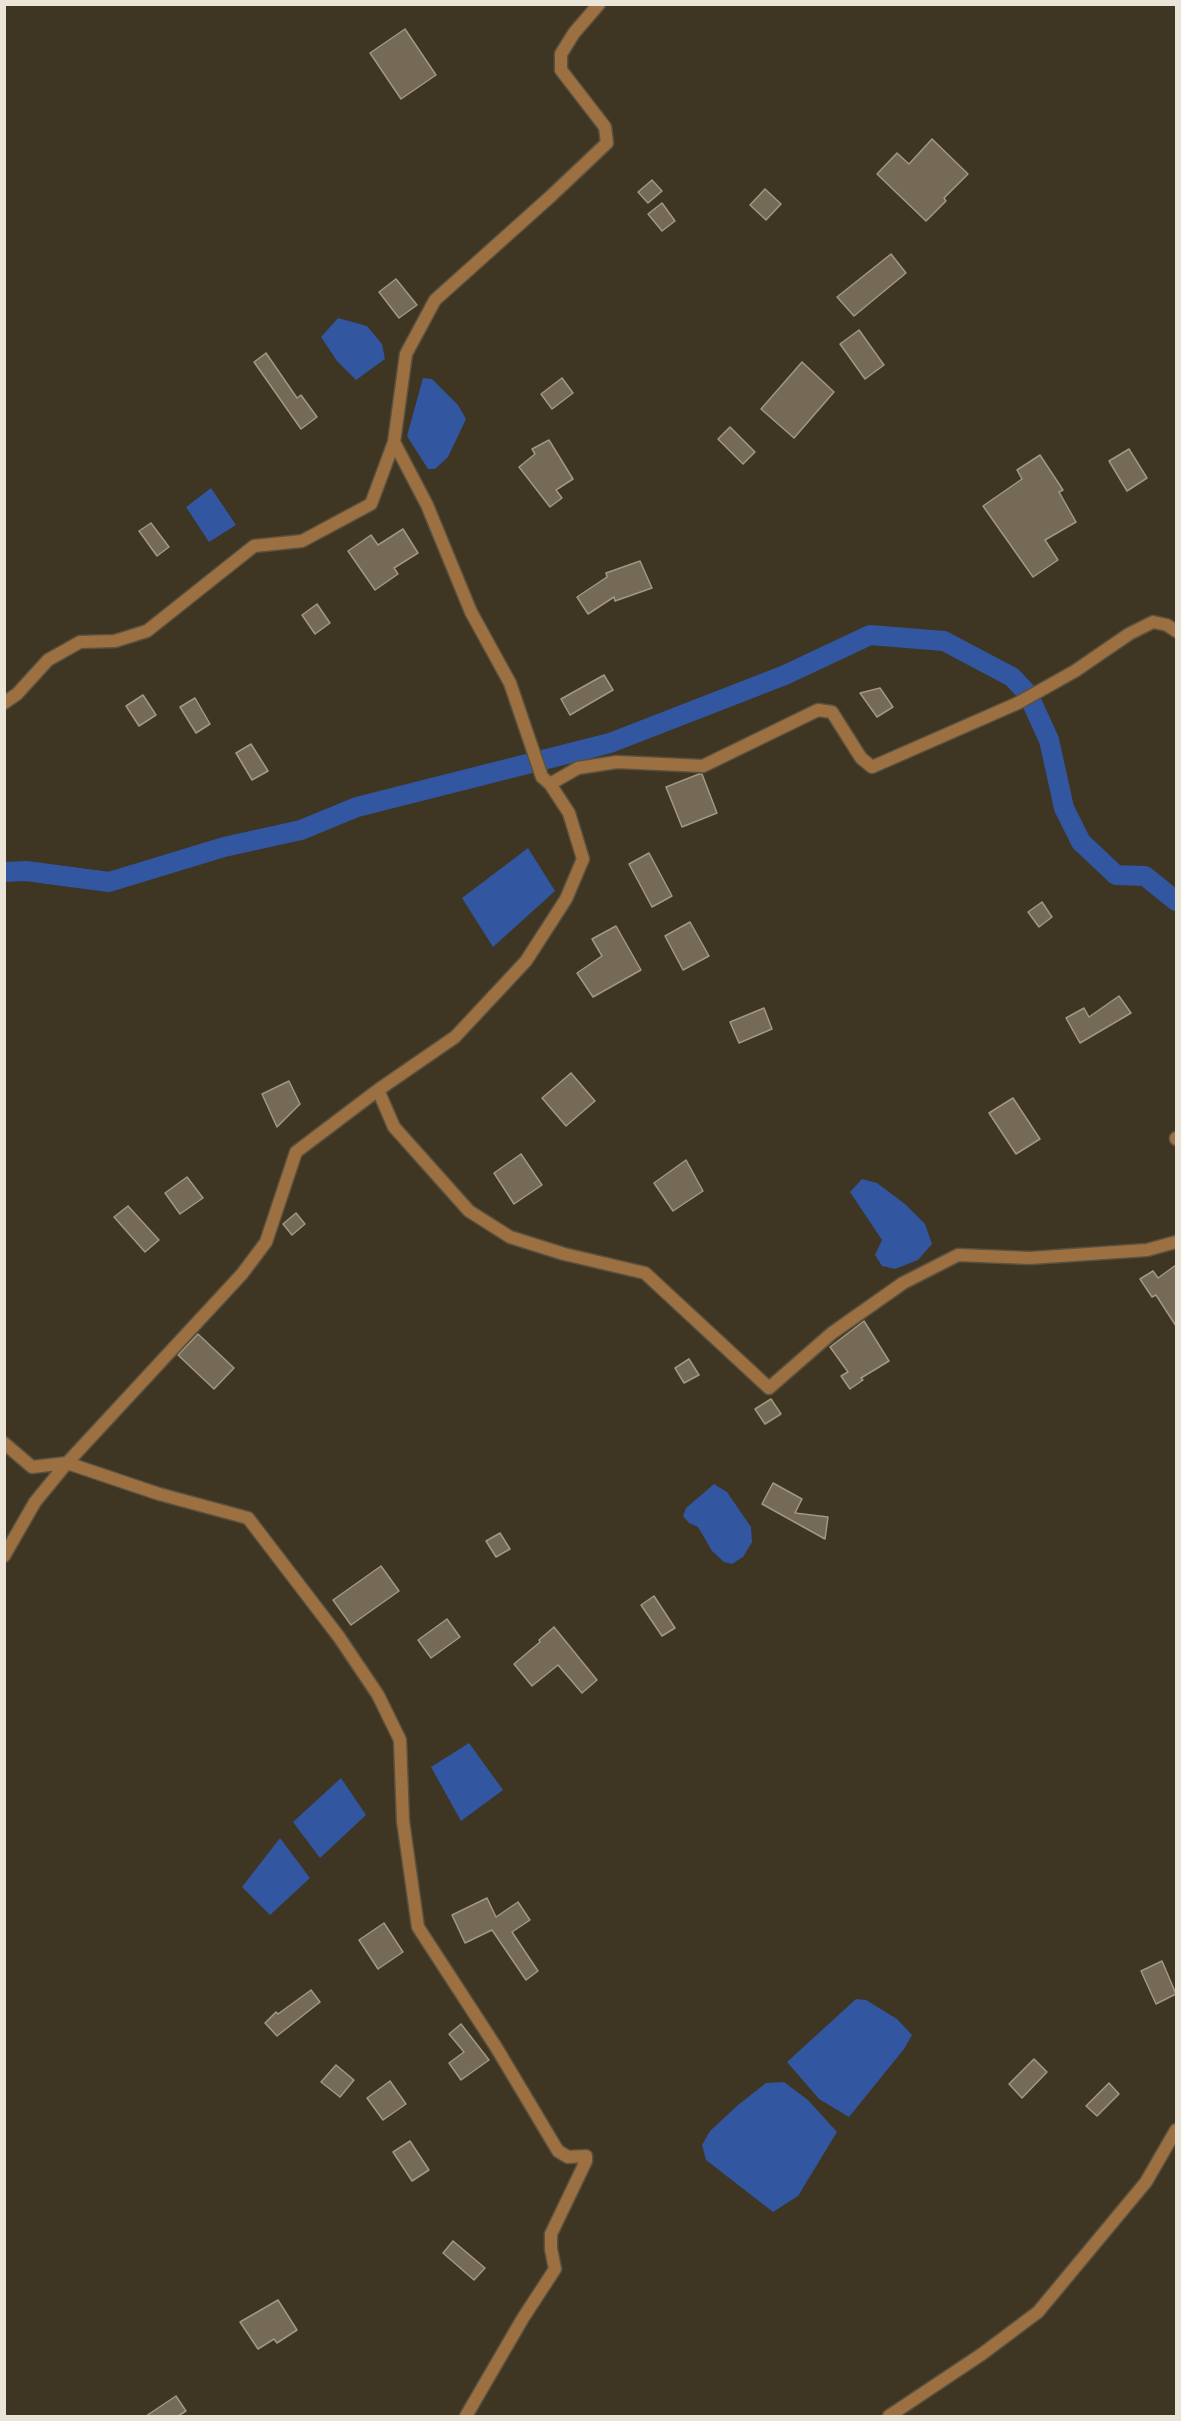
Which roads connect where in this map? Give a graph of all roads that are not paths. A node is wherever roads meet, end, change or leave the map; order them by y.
1 (599, 4) edge
2 (394, 442) junction
3 (1176, 631) edge
4 (4, 703) edge
5 (550, 784) junction
6 (378, 1090) junction
7 (1176, 1242) edge
8 (4, 1443) edge
9 (67, 1463) junction
10 (4, 1556) edge
11 (1176, 2130) edge
12 (466, 2416) edge
13 (889, 2416) edge

1 - 2 street
2 - 4 street
2 - 5 street
3 - 5 street
5 - 6 street
6 - 7 street
6 - 9 street
8 - 9 street
9 - 10 street
9 - 12 street
11 - 13 street

